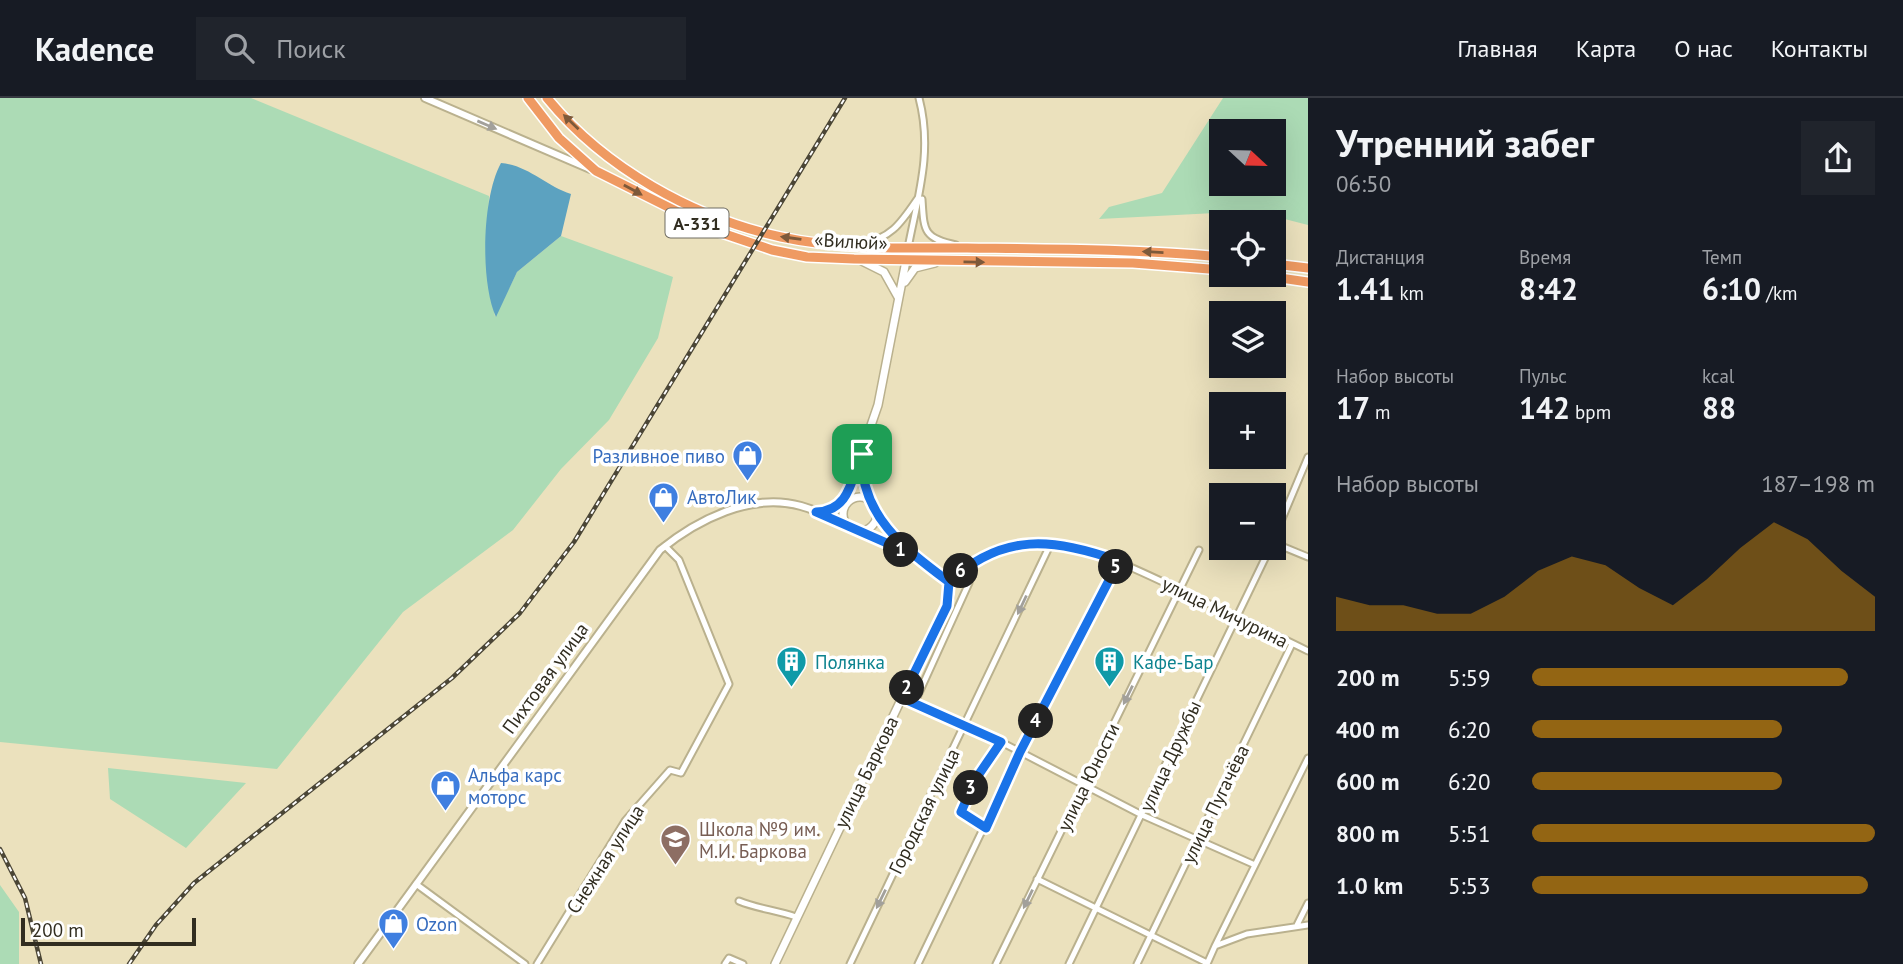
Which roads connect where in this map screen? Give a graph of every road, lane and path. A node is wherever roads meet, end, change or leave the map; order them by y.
1 (425, 98) edge
2 (528, 98) edge
3 (547, 98) edge
4 (919, 98) edge
5 (596, 171) junction
6 (921, 192) junction
7 (852, 245) junction
8 (908, 248) junction
9 (968, 248) junction
10 (1209, 256) edge
11 (854, 259) junction
12 (906, 261) junction
13 (945, 261) junction
14 (1286, 265) edge
15 (1308, 268) edge
16 (1209, 269) edge
17 (1286, 279) edge
18 (1308, 282) edge
19 (900, 303) junction
20 (862, 454) junction
21 (1308, 457) edge
22 (845, 501) junction
23 (870, 502) junction
24 (1286, 511) edge
25 (816, 512) junction
26 (876, 512) junction
27 (846, 525) junction
28 (858, 531) junction
29 (1051, 543) junction
30 (665, 546) junction
31 (1286, 547) edge
32 (1199, 550) dead end
33 (914, 555) junction
34 (1308, 557) edge
35 (1263, 560) edge
36 (1119, 561) junction
37 (968, 564) junction
38 (949, 582) junction
39 (1179, 589) junction
40 (1236, 616) junction
41 (1292, 644) junction
42 (1308, 652) edge
43 (902, 698) junction
44 (914, 704) junction
45 (965, 725) junction
46 (1001, 742) junction
47 (1020, 752) junction
48 (1308, 758) edge
49 (1084, 785) junction
50 (1142, 815) junction
51 (986, 828) junction
52 (1198, 839) junction
53 (1255, 865) junction
54 (1038, 879) junction
55 (416, 884) junction
56 (739, 901) dead end
57 (1308, 904) edge
58 (1097, 908) junction
59 (796, 917) junction
60 (1297, 925) junction
61 (1308, 925) edge
62 (1150, 935) junction
63 (1215, 946) junction
64 (358, 964) edge
65 (525, 964) edge
66 (537, 964) edge
67 (725, 964) edge
68 (743, 964) edge
69 (775, 964) edge
70 (850, 964) edge
71 (919, 964) edge
72 (996, 964) edge
73 (1069, 964) edge
74 (1137, 964) edge
75 (1207, 964) edge

1 -> 5 street
2 - 5 highway, «Вилюй» / А-331
7 -> 3 highway, «Вилюй» / А-331
4 - 6 street
5 -> 11 highway, «Вилюй» / А-331
6 - 7 street
6 - 8 street
6 - 9 street
7 - 8 highway, «Вилюй» / А-331
8 - 9 highway, «Вилюй» / А-331
8 - 12 highway
10 -> 9 highway, «Вилюй» / А-331
11 - 12 highway, «Вилюй» / А-331
11 - 19 main road
12 - 13 highway, «Вилюй» / А-331
12 - 19 main road
13 -> 16 highway, «Вилюй» / А-331
13 - 19 main road
14 - 15 highway
17 - 18 highway
19 - 20 main road
20 - 22 main road
20 - 23 main road
21 - 24 street
22 - 23 main road
22 - 25 street
22 - 27 main road
23 - 26 main road
25 - 27 street, Пихтовая улица
25 - 30 street, Пихтовая улица
26 - 28 main road
26 - 33 main road
27 - 28 main road
28 - 33 main road
29 - 36 street, улица Мичурина
29 - 37 street, улица Мичурина
29 -> 45 street, Городская улица
30 - 55 street, Пихтовая улица
30 - 66 street, Снежная улица
31 - 34 street
32 - 39 street, улица Юности
33 - 38 main road
35 - 40 street, улица Дружбы
36 - 39 street, улица Мичурина
36 - 47 street
37 - 38 street, улица Мичурина
37 - 44 street
38 - 43 main road, улица Баркова
39 - 40 street, улица Мичурина
39 -> 49 street, улица Юности
40 - 41 street, улица Мичурина
40 - 50 street, улица Дружбы
41 - 42 street, улица Мичурина
41 - 52 street, улица Пугачёва
43 - 44 street
43 - 59 main road, улица Баркова
44 - 45 street
45 - 46 street
45 -> 70 street, Городская улица
46 - 47 street
46 - 51 street
47 - 49 street
47 - 51 street
48 - 53 street
49 - 50 street
49 - 54 street, улица Юности
50 - 52 street
50 - 58 street, улица Дружбы
51 - 71 street
52 - 53 street
52 - 62 street, улица Пугачёва
53 - 63 street
54 - 58 street
54 -> 72 street, улица Юности
55 - 64 street, Пихтовая улица
55 - 65 street
56 - 59 street
57 - 60 street
58 - 62 street
58 - 73 street, улица Дружбы
59 - 69 main road, улица Баркова
60 - 61 street
60 - 63 street
62 - 74 street, улица Пугачёва
62 - 75 street
63 - 75 street
67 - 68 street

